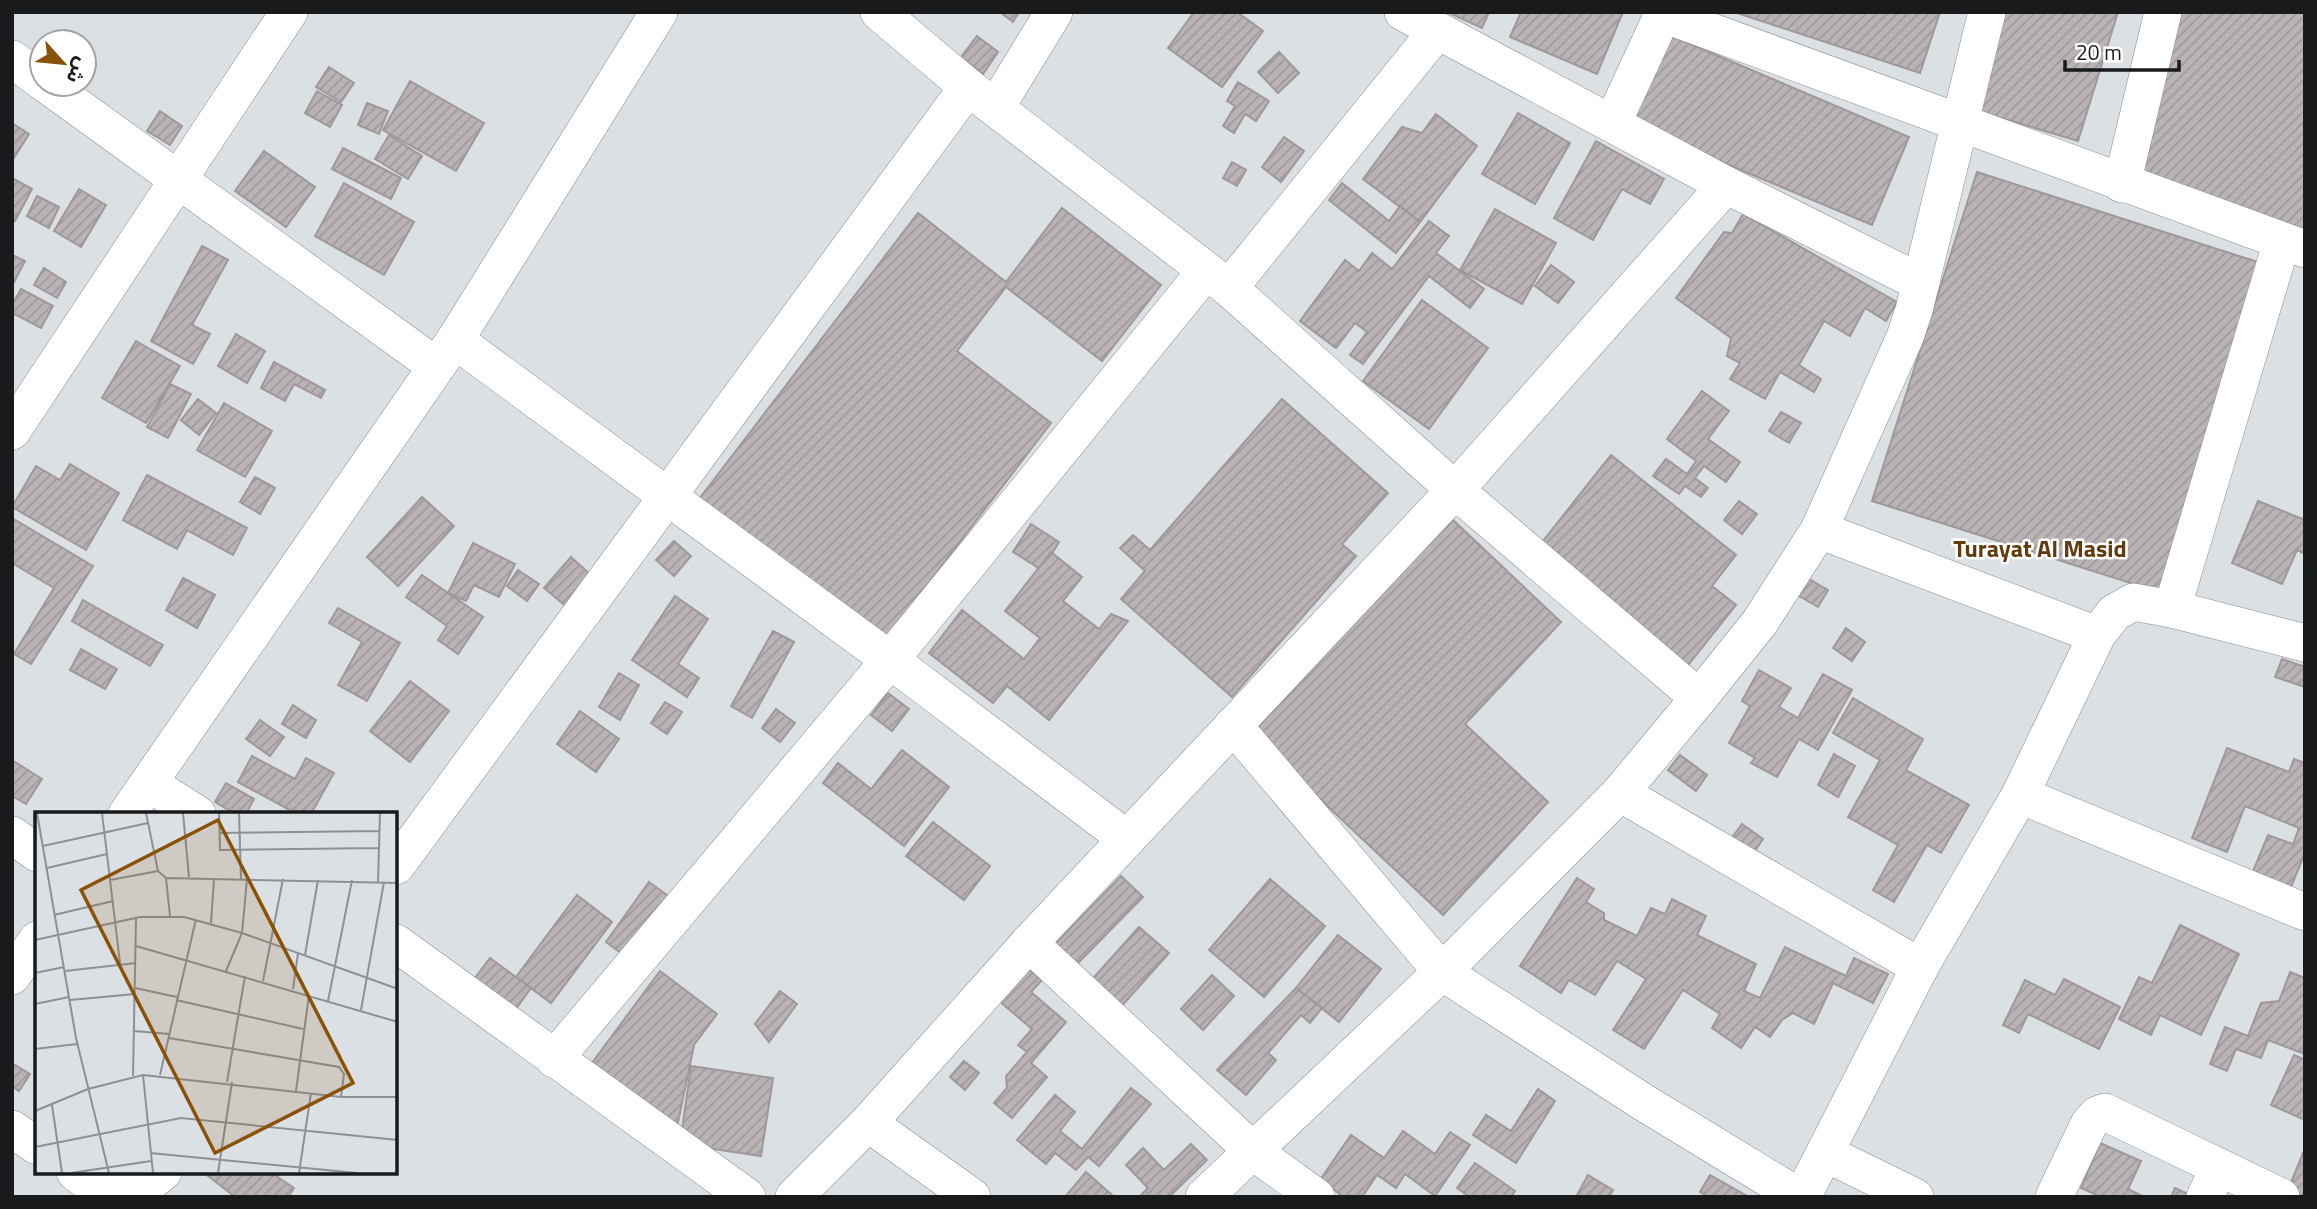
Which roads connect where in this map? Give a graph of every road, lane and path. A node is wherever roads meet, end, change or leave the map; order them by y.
1 (289, 12) edge
2 (659, 12) edge
3 (879, 12) edge
4 (1054, 12) edge
5 (1403, 12) edge
6 (1987, 12) edge
7 (2163, 12) edge
8 (1663, 13) edge
9 (1437, 32) junction
10 (12, 59) edge
11 (28, 71) edge
12 (982, 97) junction
13 (65, 98) edge
14 (1613, 122) junction
15 (1957, 123) junction
16 (180, 181) junction
17 (2122, 184) junction
18 (1726, 185) junction
19 (2294, 245) edge
20 (1217, 280) junction
21 (1921, 284) junction
22 (446, 353) junction
23 (12, 431) edge
24 (1455, 490) junction
25 (667, 496) junction
26 (1819, 530) junction
27 (2172, 609) junction
28 (2098, 635) junction
29 (2305, 643) edge
30 (890, 660) junction
31 (1699, 698) junction
32 (1233, 724) junction
33 (150, 784) junction
34 (1620, 793) junction
35 (2020, 795) junction
36 (129, 812) edge
37 (194, 812) edge
38 (12, 835) edge
39 (1127, 839) junction
40 (35, 852) edge
41 (397, 865) edge
42 (2305, 912) edge
43 (35, 943) edge
44 (1029, 943) junction
45 (397, 944) edge
46 (1920, 967) junction
47 (1442, 972) junction
48 (12, 976) edge
49 (554, 1059) junction
50 (867, 1123) junction
51 (12, 1129) edge
52 (35, 1145) edge
53 (1254, 1152) junction
54 (1825, 1153) junction
55 (78, 1174) edge
56 (160, 1174) edge
57 (2212, 1182) edge
58 (747, 1197) edge
59 (794, 1197) edge
60 (972, 1197) edge
61 (1204, 1197) edge
62 (1316, 1197) edge
63 (1801, 1197) edge
64 (1915, 1197) edge
65 (2054, 1197) edge
66 (2281, 1197) edge

1 - 16 street
2 - 22 street
3 - 12 street
4 - 12 street
5 - 9 street
6 - 15 street
7 - 17 street
8 - 14 street
8 - 15 street
9 - 14 street
9 - 20 street
10 - 11 street
12 - 20 street
12 - 25 street
13 - 16 street
14 - 18 street
15 - 17 street
15 - 21 street
16 - 22 street
16 - 23 street
17 - 19 street
18 - 21 street
18 - 24 street
19 - 27 street
20 - 24 street
20 - 30 street
21 - 26 street
22 - 25 street
22 - 33 street
24 - 31 street
24 - 32 street
25 - 30 street
25 - 41 street
26 - 28 street
26 - 31 street
27 - 28 street
27 - 29 street
28 - 35 street
30 - 39 street
30 - 49 street
31 - 34 street
32 - 39 street
32 - 47 street
33 - 36 street
33 - 37 street
34 - 46 street
34 - 47 street
35 - 42 street
35 - 46 street
38 - 40 street
39 - 44 street
43 - 48 street
44 - 50 street
44 - 53 street
45 - 49 street
46 - 54 street
47 - 53 street
47 - 63 street
49 - 58 street
50 - 59 street
50 - 60 street
51 - 52 street
53 - 61 street
53 - 62 street
54 - 63 street
54 - 64 street
55 - 56 street
57 - 65 street
57 - 66 street

